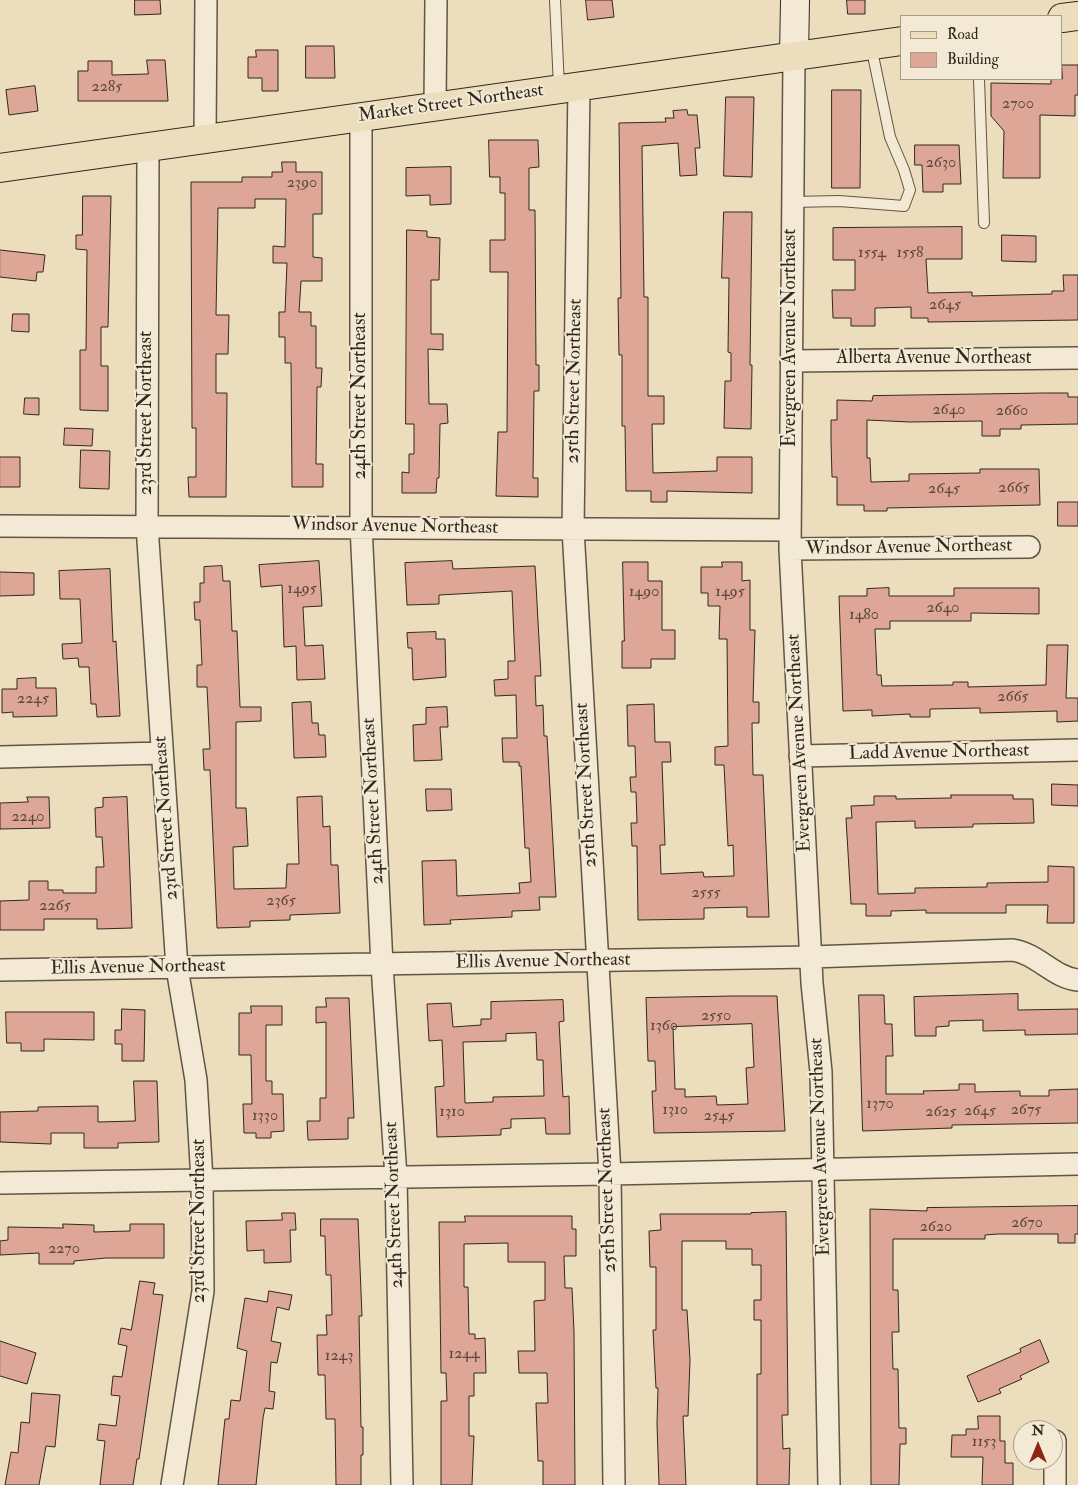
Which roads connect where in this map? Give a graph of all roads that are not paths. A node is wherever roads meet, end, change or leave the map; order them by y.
1 (206, 0) edge
2 (436, 0) edge
3 (555, 0) edge
4 (795, 0) edge
5 (1078, 16) edge
6 (1063, 18) edge
7 (900, 41) edge
8 (871, 46) junction
9 (794, 57) junction
10 (979, 80) edge
11 (569, 87) junction
12 (435, 106) junction
13 (361, 117) junction
14 (205, 139) junction
15 (148, 147) junction
16 (0, 168) edge
17 (792, 202) junction
18 (984, 223) dead end
19 (1078, 358) edge
20 (791, 361) junction
21 (0, 526) edge
22 (147, 526) junction
23 (361, 526) junction
24 (573, 530) junction
25 (790, 539) junction
26 (1029, 547) dead end
27 (1078, 750) edge
28 (162, 753) junction
29 (800, 756) junction
30 (0, 757) edge
31 (811, 957) junction
32 (596, 961) junction
33 (382, 964) junction
34 (177, 968) junction
35 (0, 970) edge
36 (1078, 980) edge
37 (1078, 1164) edge
38 (824, 1168) junction
39 (610, 1174) junction
40 (396, 1176) junction
41 (202, 1180) junction
42 (0, 1183) edge
43 (1055, 1470) edge
44 (172, 1485) edge
45 (402, 1485) edge
46 (614, 1485) edge
47 (828, 1485) edge
48 (1055, 1485) edge

1 - 14 street
2 - 12 street
3 - 11 lane
4 - 9 street, Evergreen Avenue Northeast
5 - 6 main road
7 - 8 main road, Market Street Northeast
8 - 9 main road, Market Street Northeast
8 - 17 lane
9 - 11 main road, Market Street Northeast
9 - 17 street, Evergreen Avenue Northeast
10 - 18 lane
11 - 12 main road, Market Street Northeast
11 - 24 street, 25th Street Northeast
12 - 13 main road, Market Street Northeast
13 - 14 main road, Market Street Northeast
13 - 23 street, 24th Street Northeast
14 - 15 main road, Market Street Northeast
15 - 16 main road, Market Street Northeast
15 - 22 street, 23rd Street Northeast
17 - 20 street, Evergreen Avenue Northeast
19 - 20 street, Alberta Avenue Northeast
20 - 25 street, Evergreen Avenue Northeast
21 - 22 street, Windsor Avenue Northeast
22 - 23 street, Windsor Avenue Northeast
22 - 28 street, 23rd Street Northeast
23 - 24 street, Windsor Avenue Northeast
23 - 33 street, 24th Street Northeast
24 - 25 street, Windsor Avenue Northeast
24 - 32 street, 25th Street Northeast
25 - 26 street, Windsor Avenue Northeast
25 - 29 street, Evergreen Avenue Northeast
27 - 29 street, Ladd Avenue Northeast
28 - 30 street
28 - 34 street, 23rd Street Northeast
29 - 31 street, Evergreen Avenue Northeast
31 - 32 street, Ellis Avenue Northeast
31 - 36 street, Ellis Avenue Northeast
31 - 38 street, Evergreen Avenue Northeast
32 - 33 street, Ellis Avenue Northeast
32 - 39 street, 25th Street Northeast
33 - 34 street, Ellis Avenue Northeast
33 - 40 street, 24th Street Northeast
34 - 35 street, Ellis Avenue Northeast
34 - 41 street, 23rd Street Northeast
37 - 38 street
38 - 39 street
38 - 47 street, Evergreen Avenue Northeast
39 - 40 street
39 - 46 street, 25th Street Northeast
40 - 41 street
40 - 45 street, 24th Street Northeast
41 - 42 street
41 - 44 street, 23rd Street Northeast
43 - 48 street

